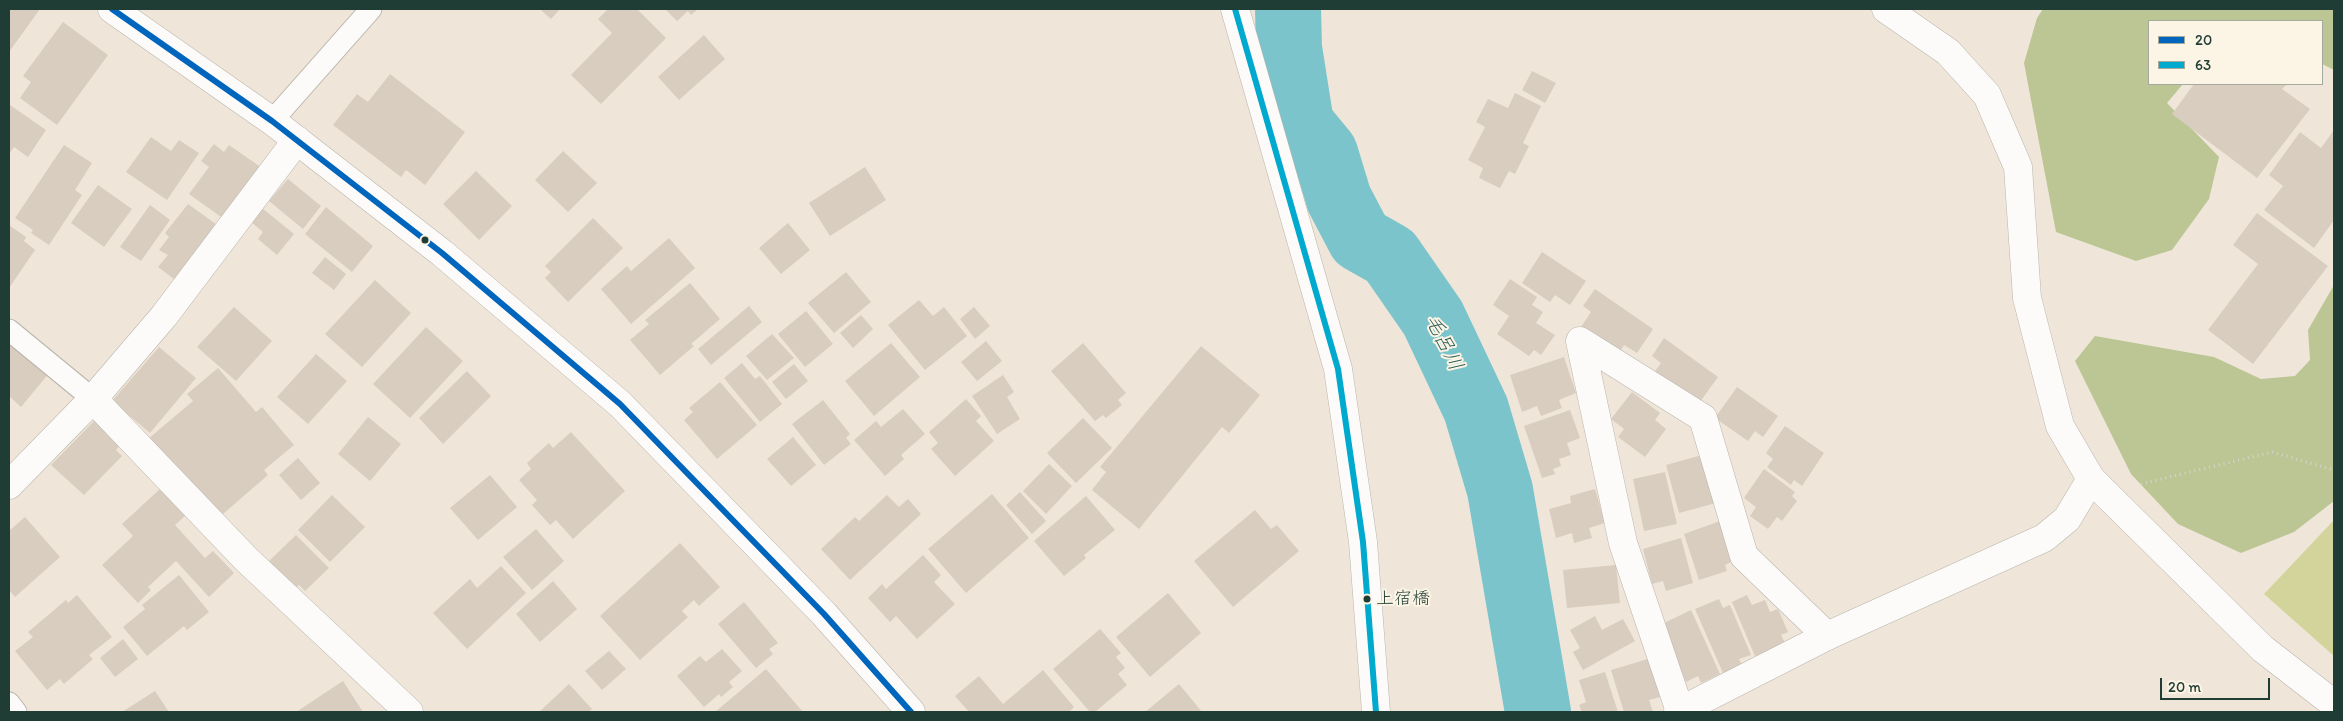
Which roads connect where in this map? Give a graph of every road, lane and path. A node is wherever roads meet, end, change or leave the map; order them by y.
1 (112, 9) edge
2 (371, 9) edge
3 (1235, 9) edge
4 (1886, 9) edge
5 (272, 121) junction
6 (297, 140) junction
7 (9, 330) edge
8 (92, 399) junction
9 (2334, 470) edge
10 (9, 485) edge
11 (2099, 487) junction
12 (1827, 636) junction
13 (9, 703) edge
14 (2334, 704) edge
15 (16, 712) edge
16 (409, 712) edge
17 (911, 712) edge
18 (1376, 712) edge
19 (1679, 712) edge

1 - 5 street
2 - 5 lane
3 - 18 street
4 - 11 street
5 - 6 street
6 - 8 street
6 - 17 street
7 - 8 lane
8 - 10 street
8 - 16 street
9 - 11 path
11 - 12 street
11 - 14 street
12 - 19 street
12 - 19 street
13 - 15 lane

